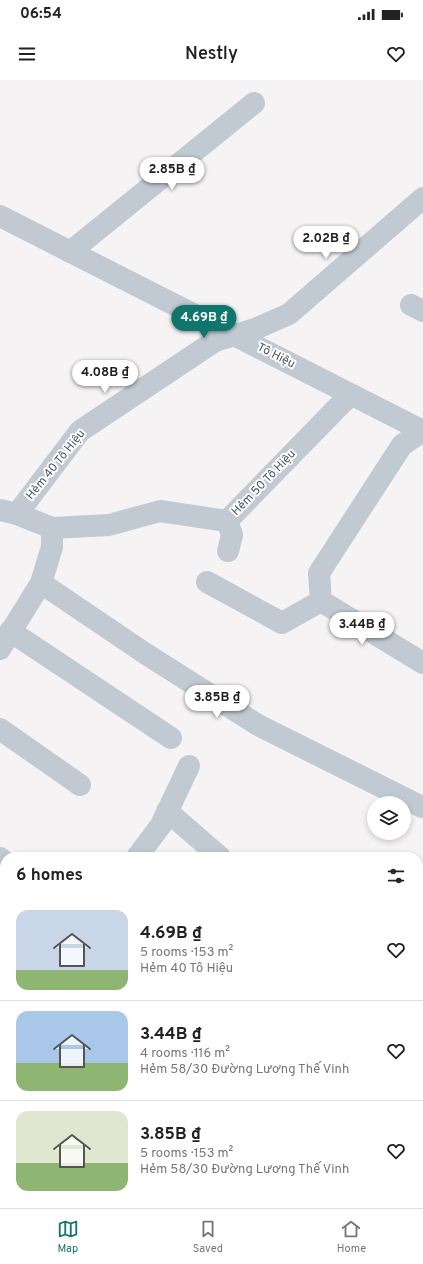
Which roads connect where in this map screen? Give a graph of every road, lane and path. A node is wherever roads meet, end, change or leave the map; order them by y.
1 (254, 103) dead end
2 (423, 198) edge
3 (0, 216) edge
4 (70, 252) junction
5 (235, 335) junction
6 (351, 395) junction
7 (423, 431) edge
8 (9, 512) edge
9 (227, 521) junction
10 (52, 528) junction
11 (228, 551) dead end
12 (206, 582) dead end
13 (41, 583) junction
14 (321, 601) junction
15 (5, 640) edge
16 (422, 662) edge
17 (0, 729) edge
18 (171, 738) dead end
19 (189, 766) dead end
20 (80, 785) dead end
21 (422, 807) edge
22 (167, 811) junction
23 (141, 852) edge
24 (214, 852) edge

1 - 4 street
2 - 5 street, Hẻm 40 Tô Hiệu
3 - 4 street, Tô Hiệu
4 - 5 street, Tô Hiệu
5 - 6 street, Tô Hiệu
5 - 8 street, Hẻm 40 Tô Hiệu
6 - 7 street, Tô Hiệu
6 - 9 street, Hẻm 50 Tô Hiệu
7 - 14 street
8 - 10 street, Hẻm 50 Tô Hiệu
9 - 10 street, Hẻm 50 Tô Hiệu
9 - 11 street
10 - 13 street
12 - 14 street
13 - 15 street
13 - 21 street
14 - 16 street
15 - 18 street
17 - 20 street
19 - 22 street
22 - 23 street
22 - 24 street

